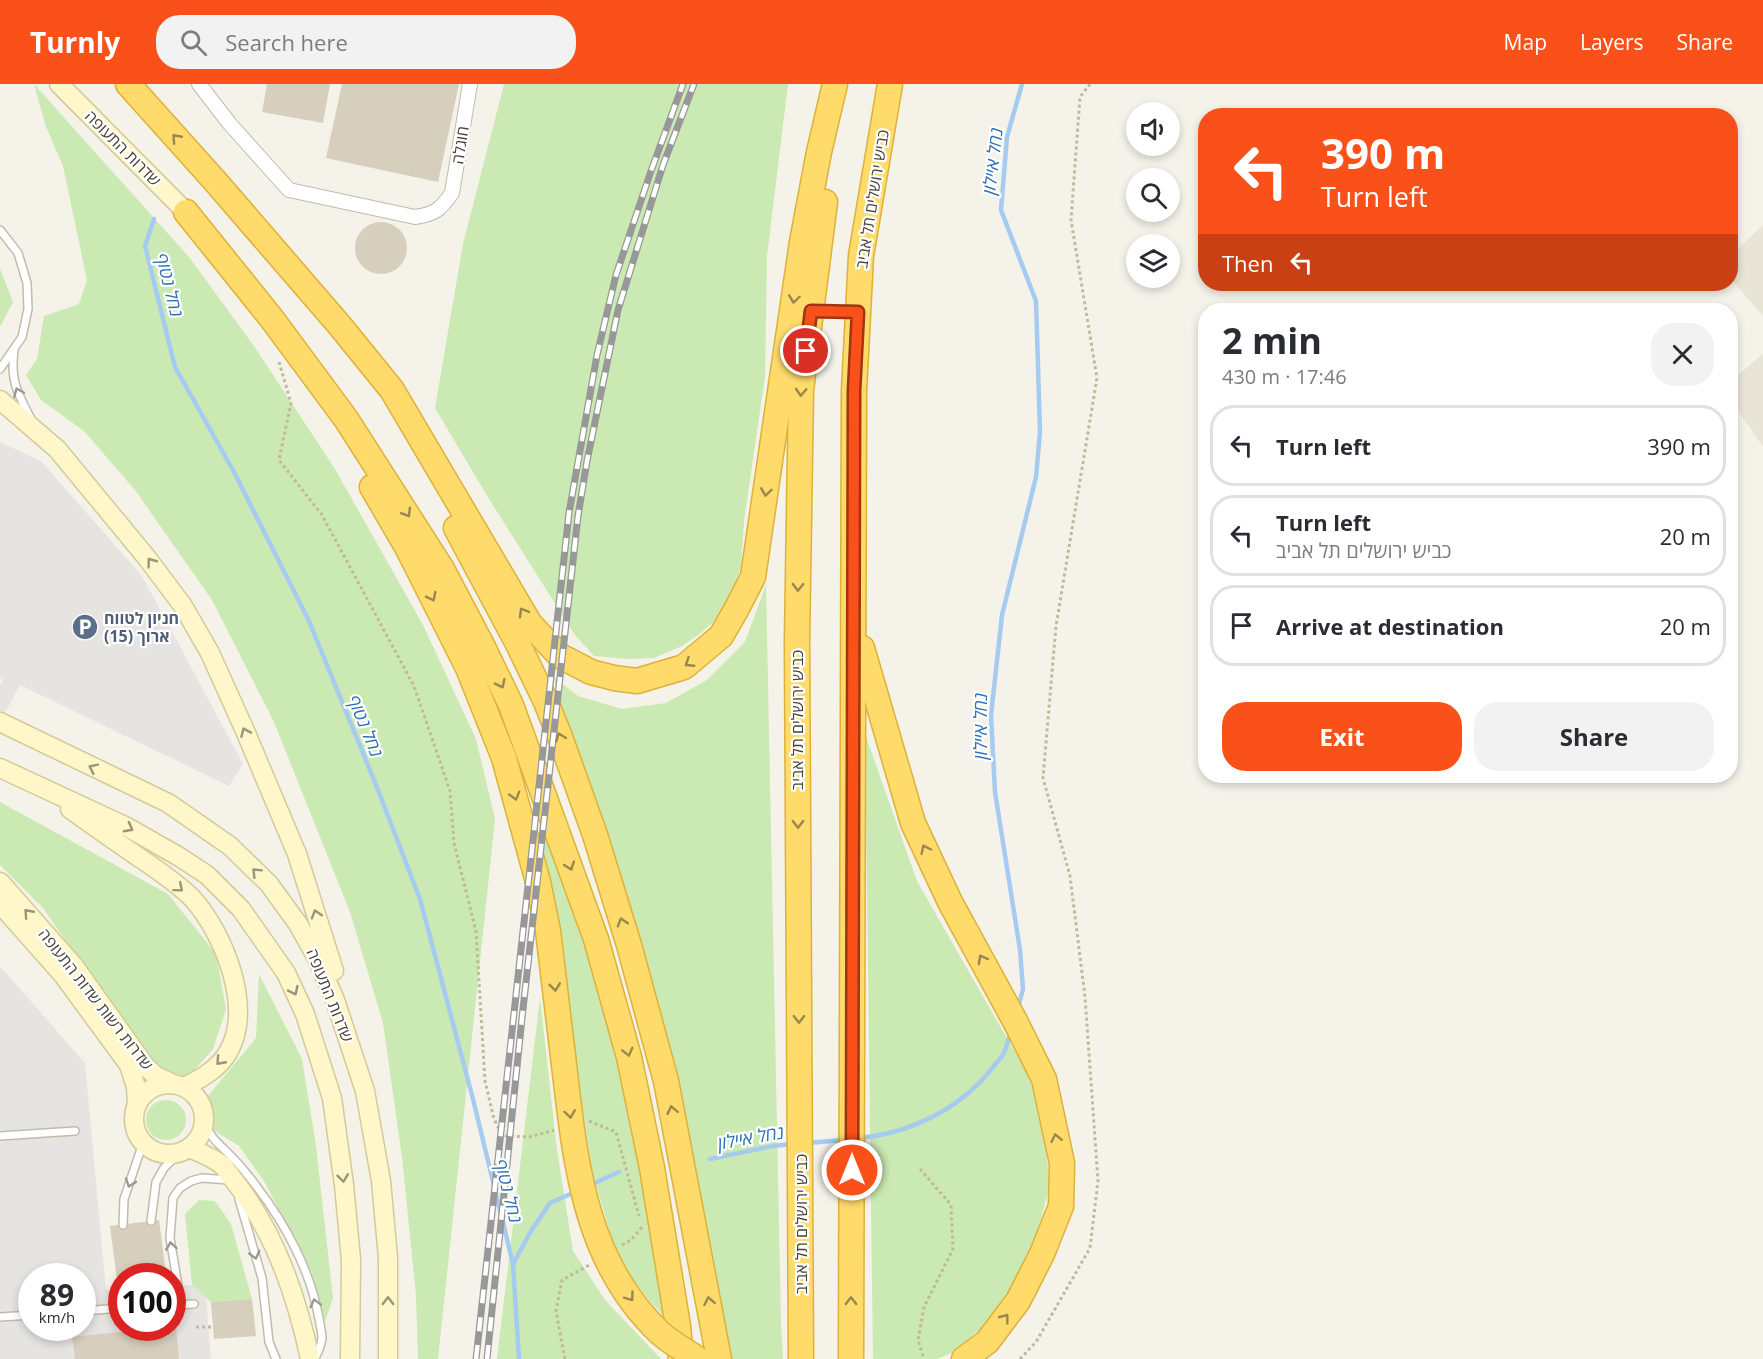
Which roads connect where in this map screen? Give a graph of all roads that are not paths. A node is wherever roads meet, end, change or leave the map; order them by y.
1 (59, 84) edge
2 (128, 84) edge
3 (199, 84) edge
4 (470, 84) edge
5 (835, 84) edge
6 (840, 84) edge
7 (890, 84) edge
8 (215, 181) junction
9 (186, 212) junction
10 (0, 230) edge
11 (811, 311) junction
12 (858, 312) junction
13 (14, 349) junction
14 (0, 369) edge
15 (0, 400) edge
16 (37, 432) junction
17 (854, 434) junction
18 (0, 723) edge
19 (0, 768) edge
20 (29, 781) junction
21 (0, 882) edge
22 (0, 904) edge
23 (178, 1086) junction
24 (365, 1091) junction
25 (137, 1105) junction
26 (204, 1124) junction
27 (75, 1131) dead end
28 (0, 1136) edge
29 (143, 1143) junction
30 (184, 1151) junction
31 (234, 1181) junction
32 (151, 1221) dead end
33 (123, 1225) dead end
34 (173, 1263) edge
35 (186, 1304) edge
36 (194, 1304) dead end
37 (18, 1316) edge
38 (0, 1317) edge
39 (276, 1359) edge
40 (312, 1359) edge
41 (350, 1359) edge
42 (388, 1359) edge
43 (681, 1359) edge
44 (698, 1359) edge
45 (719, 1359) edge
46 (801, 1359) edge
47 (851, 1359) edge
48 (964, 1359) edge

1 - 9 main road, שדרות התעופה
8 -> 2 highway
3 - 4 street, חוגלה
5 -> 8 highway
6 - 11 highway, כביש ירושלים תל אביב
7 - 12 highway, כביש ירושלים תל אביב
45 -> 8 highway
9 -> 43 highway
9 -> 44 highway, bridge
10 - 13 lane
11 - 12 lane
11 -> 46 highway, כביש ירושלים תל אביב
12 - 17 highway, כביש ירושלים תל אביב
13 - 14 lane
16 -> 13 lane
15 - 16 main road
24 -> 16 main road
47 -> 17 highway, כביש ירושלים תל אביב
48 -> 17 highway
24 -> 18 main road, שדרות התעופה
19 - 20 main road, שדרות התעופה
20 -> 23 main road
20 -> 41 main road, שדרות התעופה
23 -> 21 main road, שדרות רשות שדות התעופה
22 - 25 main road, שדרות רשות שדות התעופה
23 - 25 main road
23 - 26 main road
42 -> 24 main road, שדרות התעופה
25 - 29 main road
26 - 30 main road
40 -> 26 lane
27 - 28 lane
29 - 30 main road
29 -> 33 lane
30 - 31 main road
30 - 32 lane
34 -> 31 lane
31 -> 39 lane
31 - 40 main road
35 - 36 lane
37 - 38 lane

